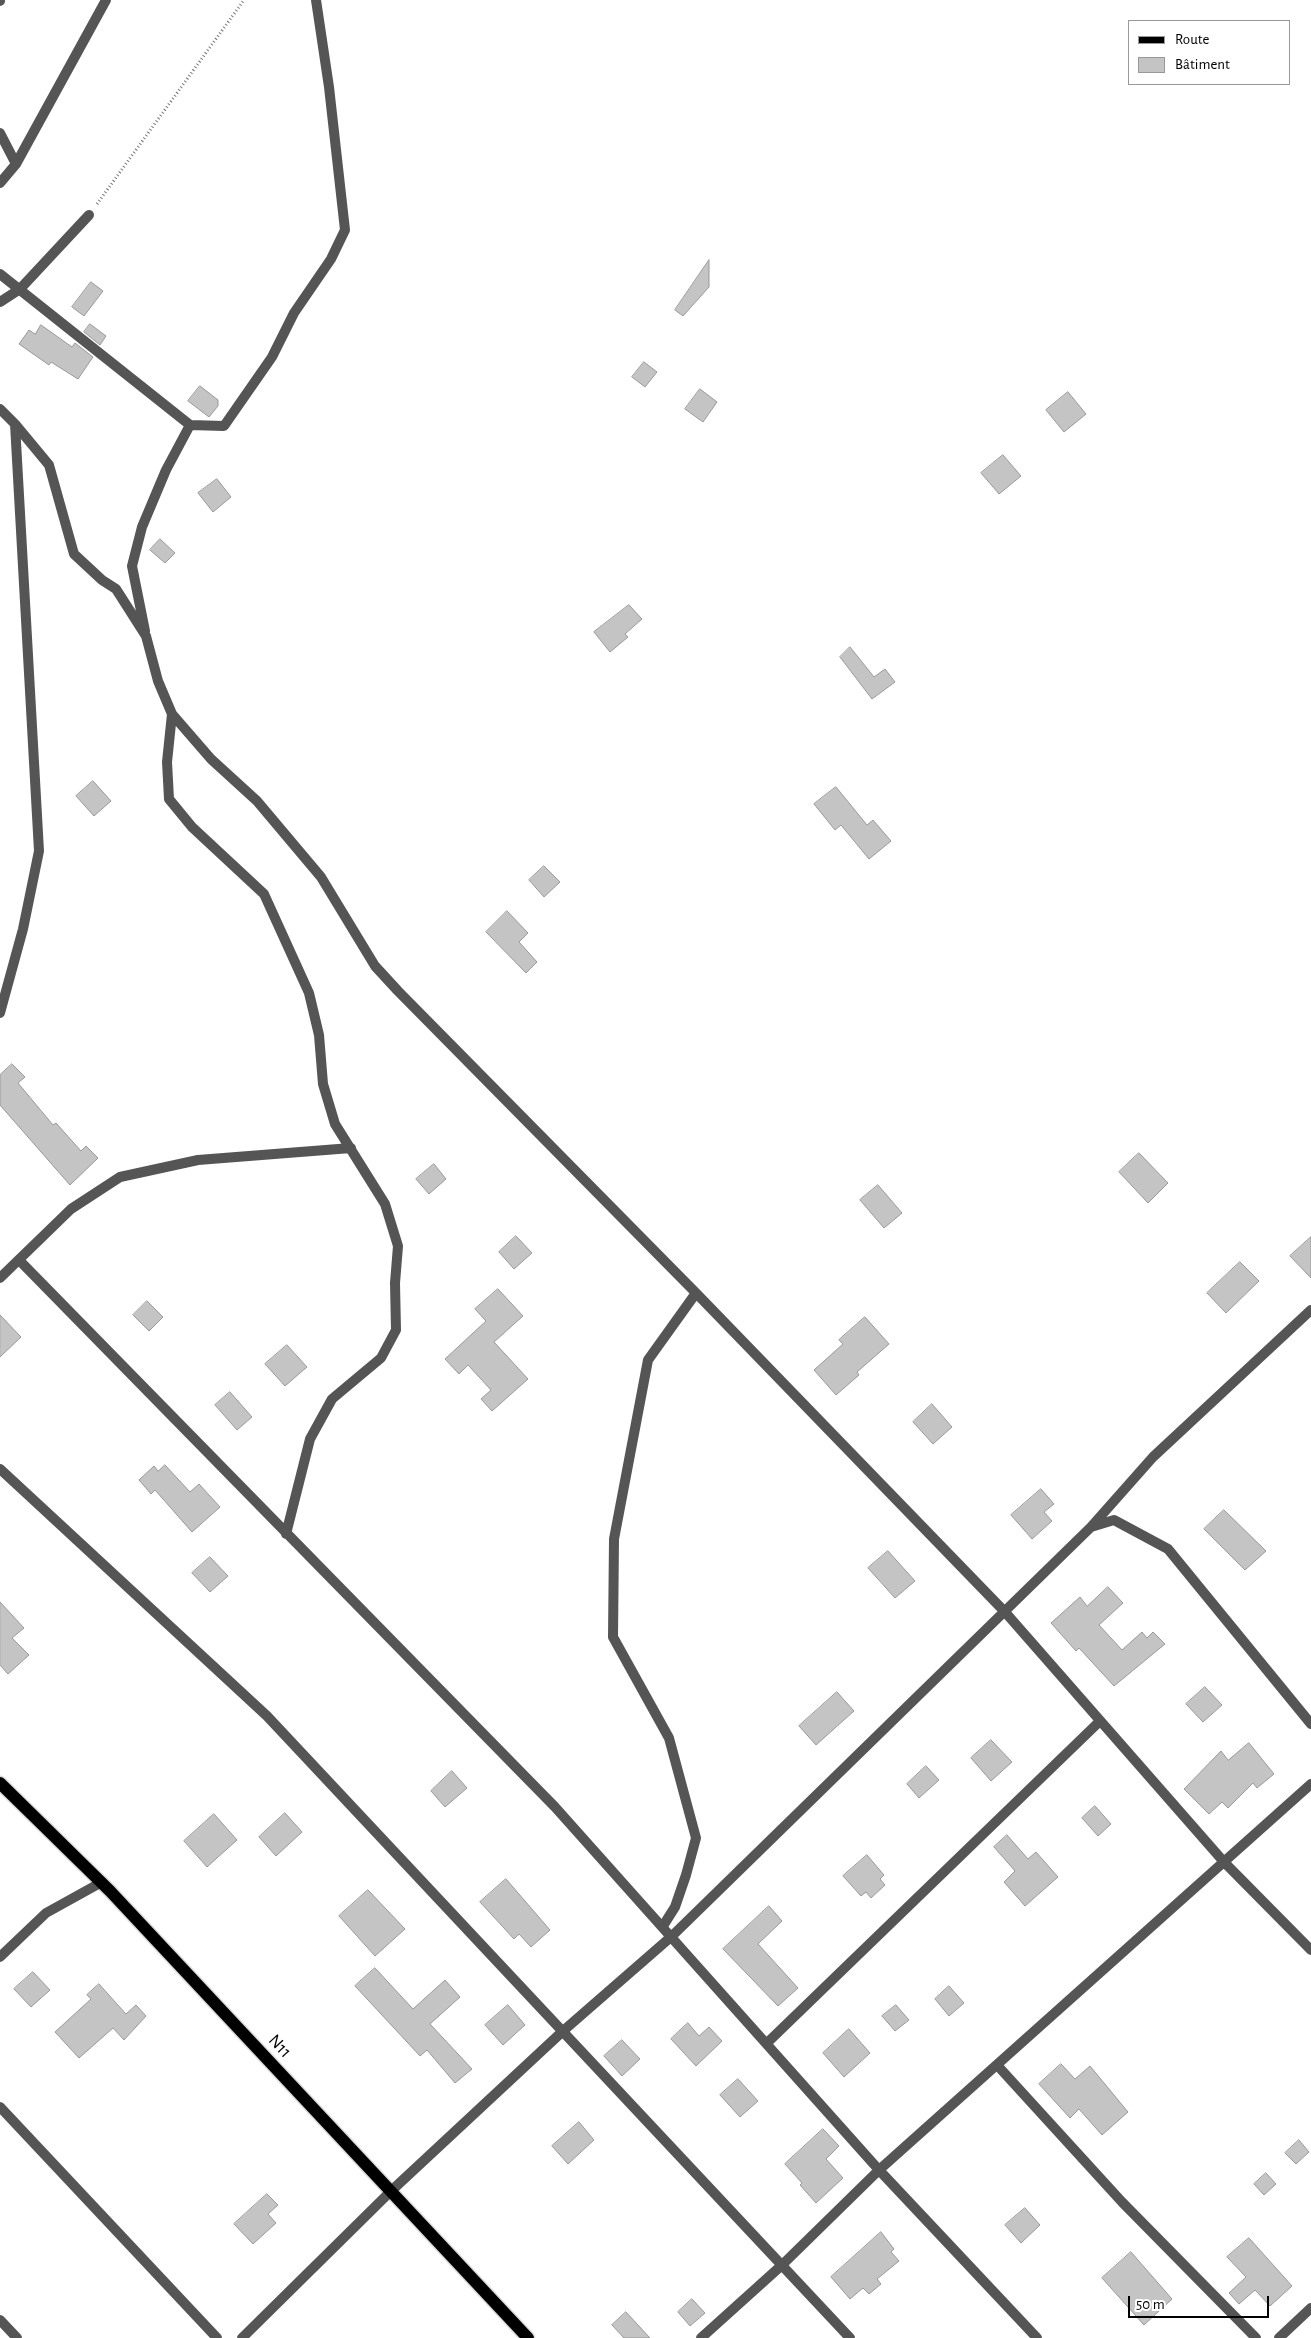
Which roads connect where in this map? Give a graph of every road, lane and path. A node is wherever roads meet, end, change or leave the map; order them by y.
1 (106, 0) edge
2 (244, 0) edge
3 (316, 0) edge
4 (0, 133) edge
5 (16, 164) junction
6 (0, 183) edge
7 (89, 215) joint
8 (0, 274) edge
9 (20, 288) junction
10 (0, 302) edge
11 (0, 409) edge
12 (15, 424) junction
13 (190, 425) junction
14 (146, 636) junction
15 (172, 714) junction
16 (0, 1013) edge
17 (351, 1148) junction
18 (19, 1260) junction
19 (0, 1278) edge
20 (696, 1293) junction
21 (1311, 1310) edge
22 (0, 1469) edge
23 (1092, 1526) junction
24 (286, 1534) junction
25 (1005, 1612) junction
26 (1100, 1721) junction
27 (1311, 1724) edge
28 (0, 1782) edge
29 (1311, 1784) edge
30 (1224, 1862) junction
31 (102, 1882) junction
32 (663, 1926) junction
33 (672, 1936) junction
34 (1311, 1950) edge
35 (0, 1957) edge
36 (563, 2031) junction
37 (767, 2043) junction
38 (997, 2066) junction
39 (0, 2107) edge
40 (879, 2170) junction
41 (390, 2192) junction
42 (782, 2264) junction
43 (1311, 2308) edge
44 (0, 2320) edge
45 (17, 2338) edge
46 (217, 2338) edge
47 (242, 2338) edge
48 (528, 2338) edge
49 (701, 2338) edge
50 (850, 2338) edge
51 (1037, 2338) edge
52 (1256, 2338) edge
53 (1279, 2338) edge

1 - 5 street
2 - 7 path
3 - 13 street
4 - 5 street
5 - 6 street
7 - 9 street
8 - 9 street
9 - 10 street
9 - 13 street
11 - 12 street
12 - 14 street
12 - 16 street
13 - 14 street
14 - 15 street
15 - 17 street
15 - 20 street
17 - 18 street
17 - 24 street
18 - 19 street
18 - 24 street
20 - 25 street
20 - 32 street
21 - 23 street
22 - 36 street
23 - 25 street
23 - 27 street
24 - 32 street
25 - 26 street
25 - 33 street
26 - 30 street
26 - 37 street
28 - 31 main road, N11
29 - 30 street
30 - 34 street
30 - 38 street
31 - 35 street
31 - 41 main road, N11
32 - 33 street
33 - 36 street
33 - 37 street
36 - 41 street
36 - 42 street
37 - 40 street
38 - 40 street
38 - 52 street
39 - 46 street
40 - 42 street
40 - 51 street
41 - 47 street
41 - 48 main road, N11
42 - 49 street
42 - 50 street
43 - 53 street
44 - 45 street

